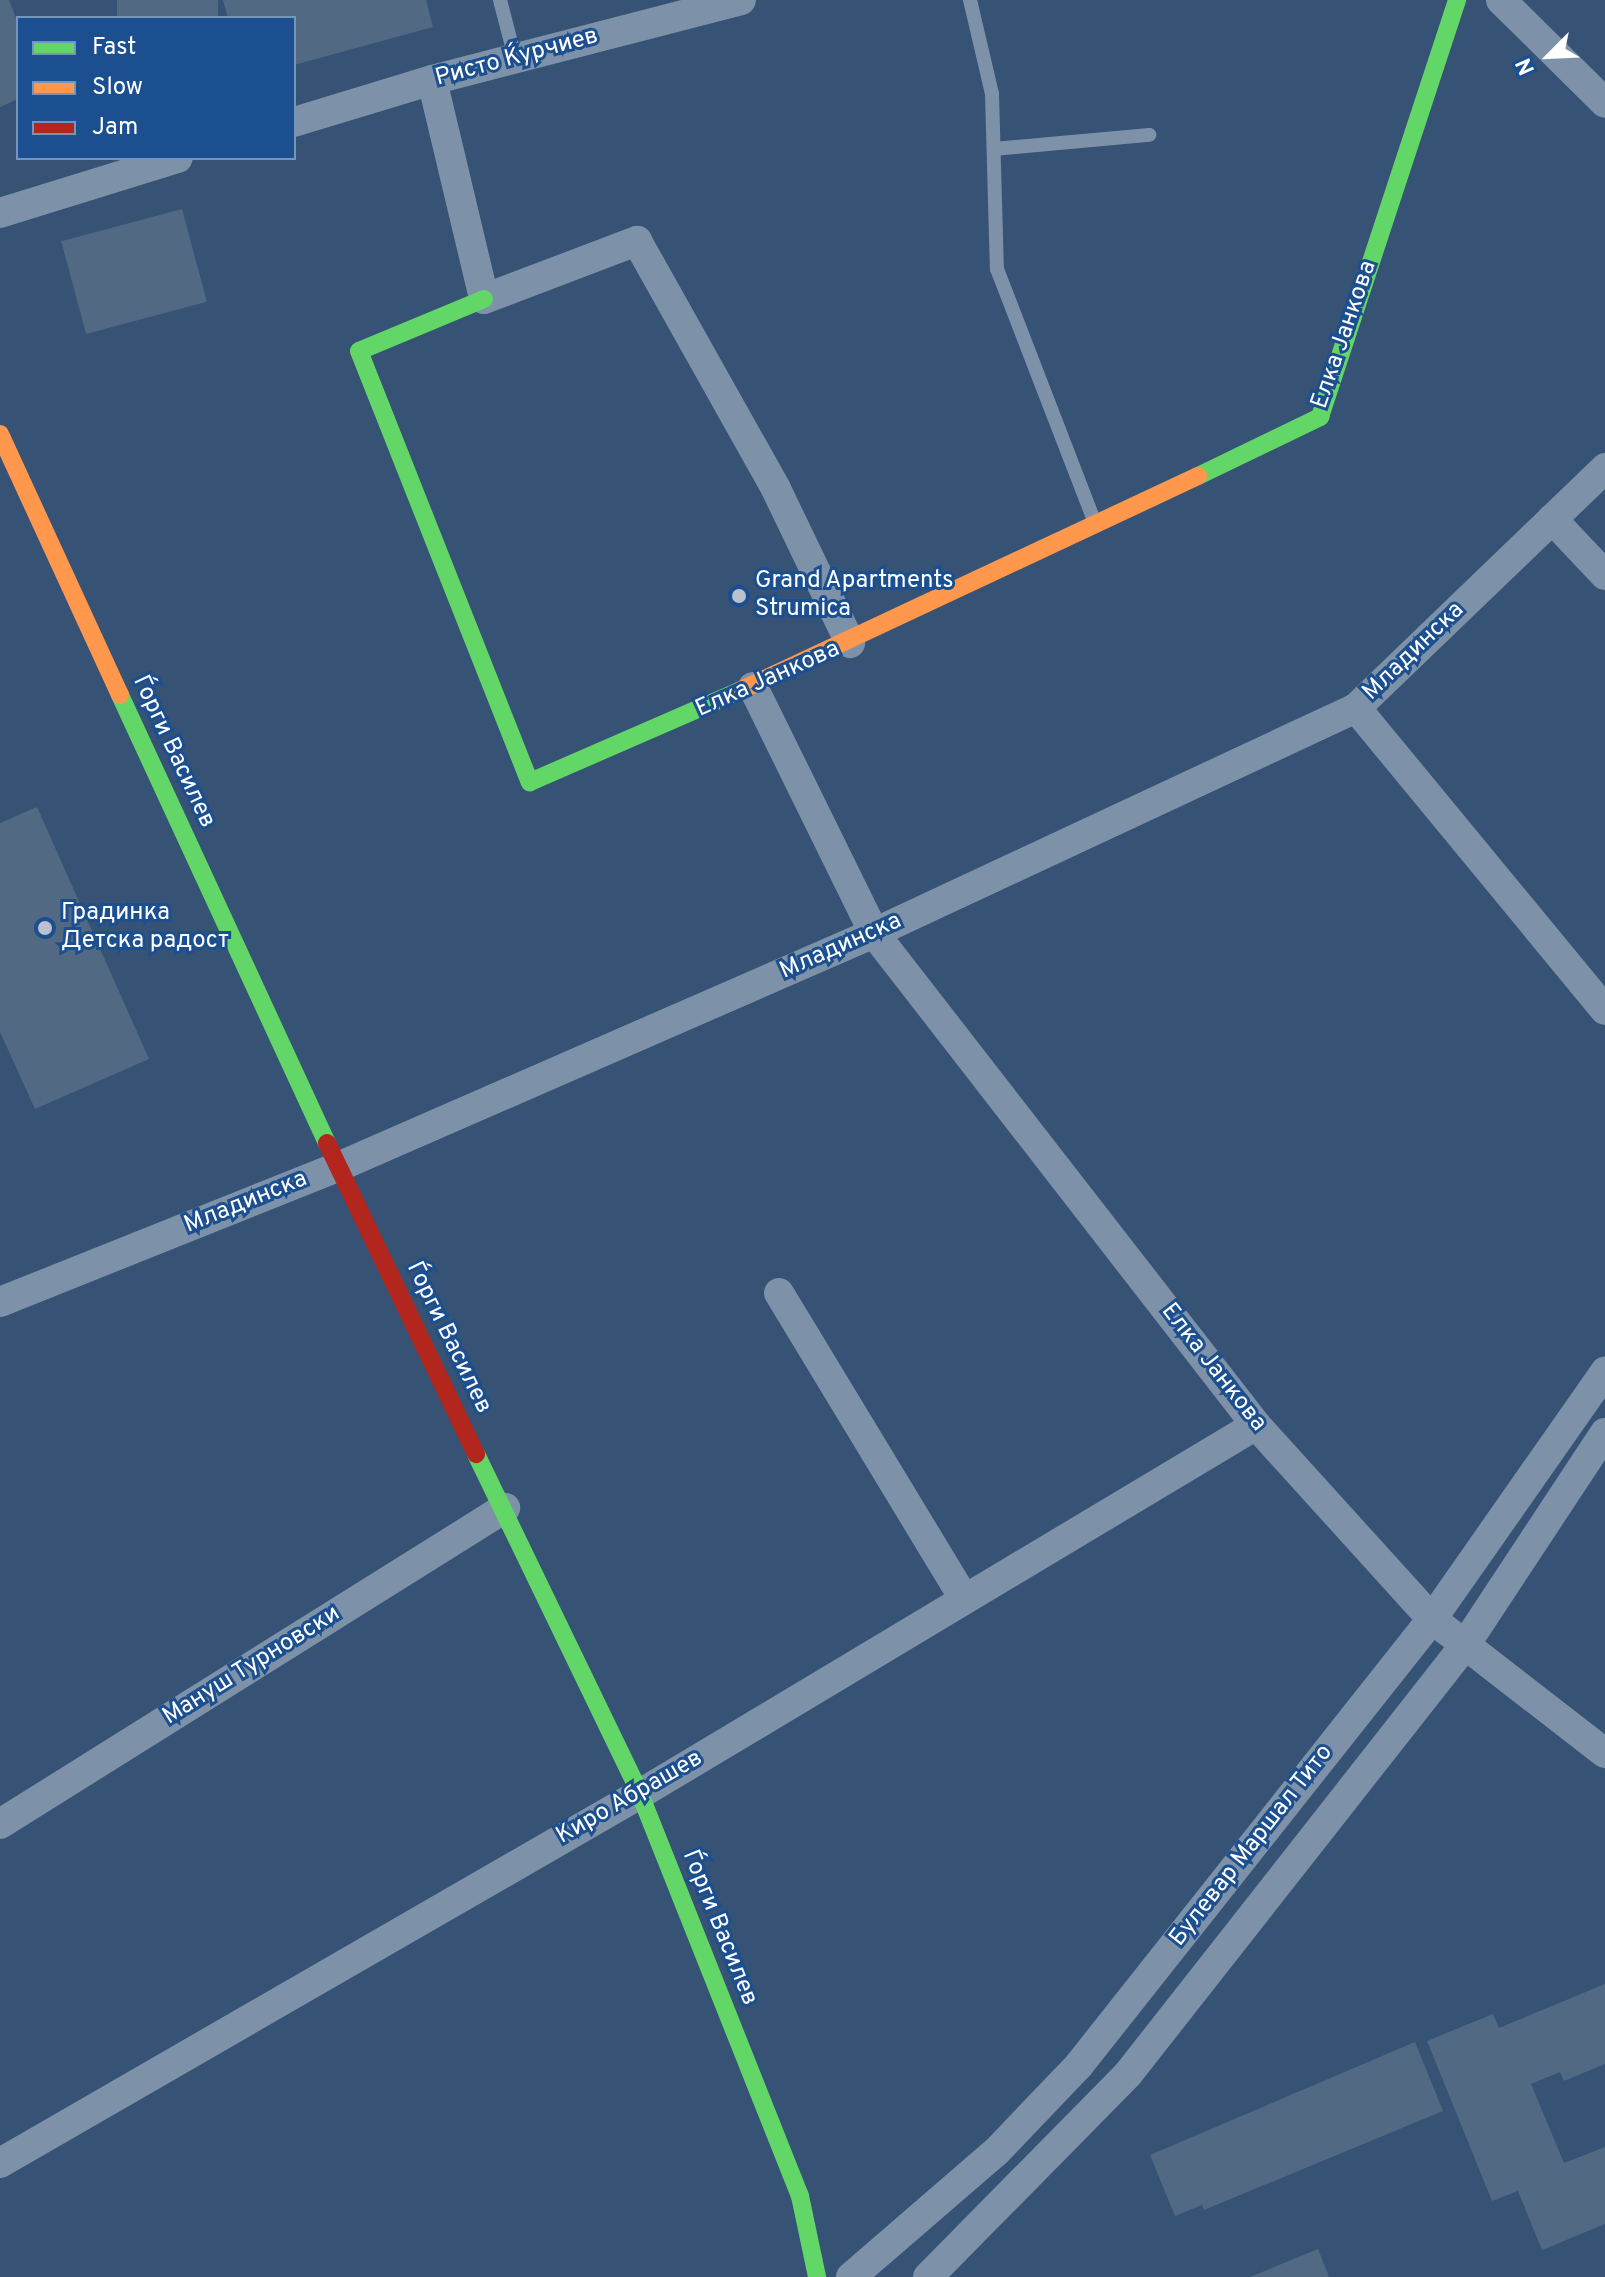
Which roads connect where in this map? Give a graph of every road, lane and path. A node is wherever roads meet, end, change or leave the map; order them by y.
1 (500, 0) edge
2 (741, 0) edge
3 (970, 0) edge
4 (1457, 0) edge
5 (1501, 0) edge
6 (515, 58) junction
7 (432, 80) junction
8 (1605, 103) edge
9 (296, 121) edge
10 (1149, 135) dead end
11 (994, 149) junction
12 (172, 160) edge
13 (0, 213) edge
14 (484, 299) junction
15 (0, 434) edge
16 (1605, 468) edge
17 (1552, 519) junction
18 (1096, 525) junction
19 (1605, 575) edge
20 (850, 643) junction
21 (753, 687) junction
22 (1356, 708) junction
23 (874, 933) junction
24 (1605, 1010) edge
25 (338, 1167) junction
26 (779, 1293) dead end
27 (0, 1302) edge
28 (1605, 1372) edge
29 (1256, 1425) junction
30 (1605, 1433) edge
31 (505, 1508) junction
32 (964, 1599) junction
33 (1432, 1619) junction
34 (1465, 1645) junction
35 (1605, 1753) edge
36 (640, 1794) junction
37 (0, 1824) edge
38 (0, 2163) edge
39 (817, 2277) edge
40 (851, 2277) edge
41 (928, 2277) edge

1 - 6 lane
2 - 6 street, Ристо Ќурчиев
3 - 11 lane
4 - 18 street, Елка Јанкова
5 - 8 street
6 - 7 street, Ристо Ќурчиев
7 - 9 street, Ристо Ќурчиев
7 - 14 street
10 - 11 lane
11 - 18 lane
12 - 13 street
14 - 20 street
14 - 21 street, Елка Јанкова
15 - 25 street, Ѓорги Василев
16 - 17 street, Младинска
17 - 19 street
17 - 22 street, Младинска
18 - 20 street, Елка Јанкова
20 - 21 street, Елка Јанкова
21 - 23 street, Елка Јанкова
22 - 23 street, Младинска
22 - 24 street
23 - 25 street, Младинска
23 - 29 street, Елка Јанкова
25 - 27 street, Младинска
25 - 31 street, Ѓорги Василев
26 - 32 street
28 - 33 street, Булевар Маршал Тито
29 - 32 street, Киро Абрашев
29 - 33 street, Елка Јанкова
30 - 34 street, Булевар Маршал Тито
31 - 36 street, Ѓорги Василев
31 - 37 street, Мануш Турновски
32 - 36 street, Киро Абрашев
33 - 34 street, Елка Јанкова
33 - 40 street, Булевар Маршал Тито
34 - 35 street, Елка Јанкова
34 - 41 street, Булевар Маршал Тито
36 - 38 street, Киро Абрашев
36 - 39 street, Ѓорги Василев

